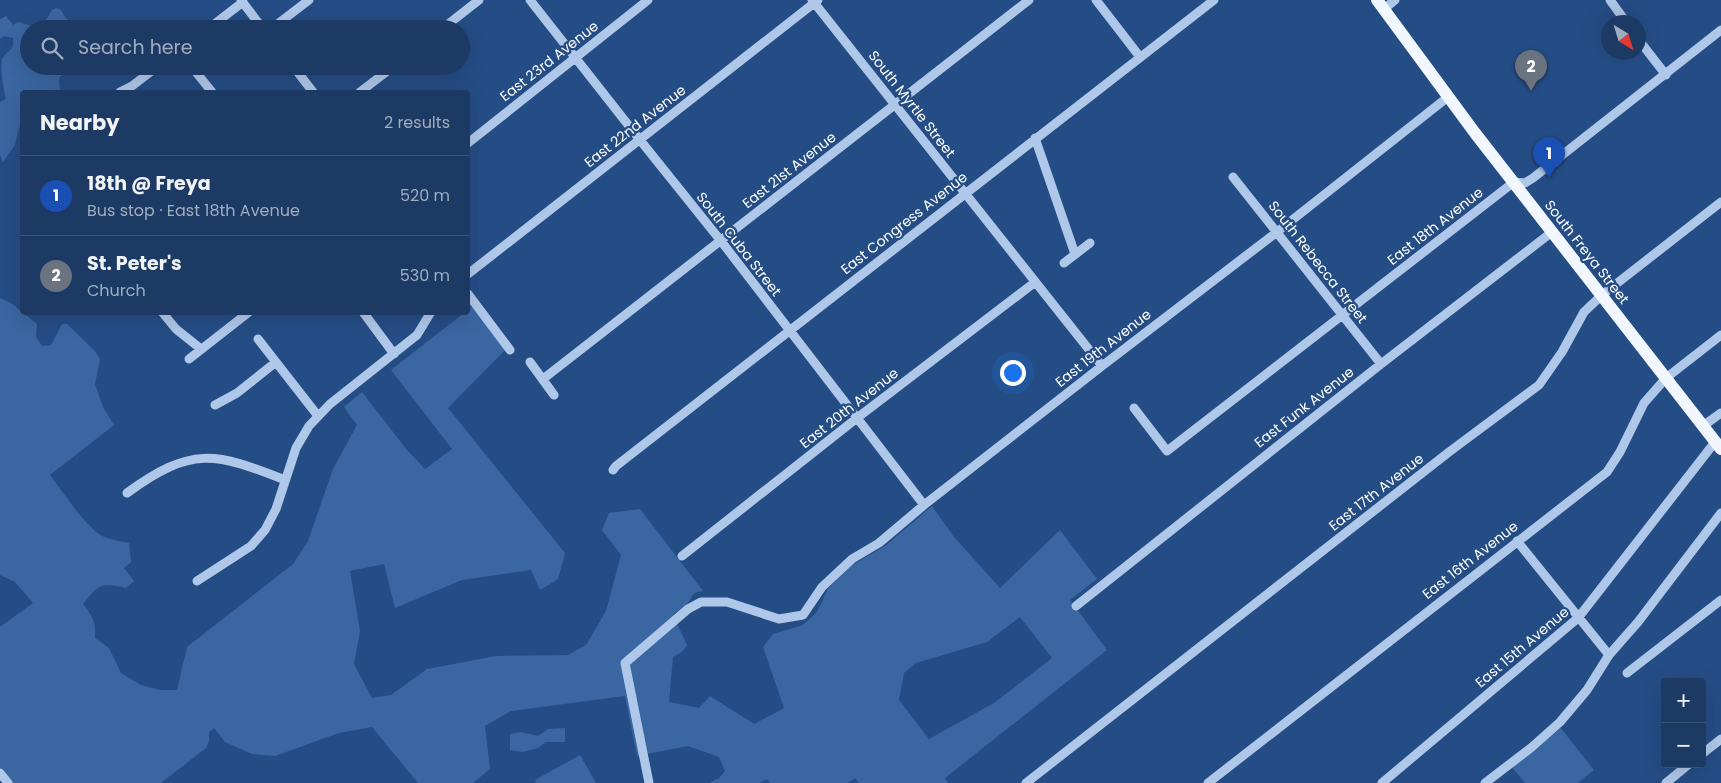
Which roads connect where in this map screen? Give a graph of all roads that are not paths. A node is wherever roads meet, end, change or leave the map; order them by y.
1 (309, 0) edge
2 (479, 0) edge
3 (530, 0) edge
4 (648, 0) edge
5 (1029, 0) edge
6 (1096, 0) edge
7 (1214, 0) edge
8 (1395, 0) edge
9 (1610, 0) edge
10 (242, 1) edge
11 (815, 1) edge
12 (1380, 4) edge
13 (1621, 15) edge
14 (219, 20) edge
15 (257, 20) edge
16 (283, 20) edge
17 (453, 20) edge
18 (1721, 30) edge
19 (1646, 49) edge
20 (1140, 57) junction
21 (575, 58) junction
22 (146, 75) edge
23 (198, 75) edge
24 (300, 75) edge
25 (382, 75) edge
26 (1666, 75) junction
27 (124, 90) edge
28 (210, 90) edge
29 (311, 90) edge
30 (363, 90) edge
31 (1448, 97) junction
32 (895, 104) junction
33 (1035, 138) junction
34 (640, 140) junction
35 (470, 141) edge
36 (1233, 177) dead end
37 (1514, 182) junction
38 (965, 193) junction
39 (1721, 202) edge
40 (1277, 232) junction
41 (1552, 232) junction
42 (721, 241) junction
43 (1090, 243) dead end
44 (1075, 254) junction
45 (1064, 263) dead end
46 (470, 272) edge
47 (1034, 283) junction
48 (1602, 295) junction
49 (470, 297) edge
50 (164, 315) edge
51 (245, 315) edge
52 (364, 315) edge
53 (429, 315) edge
54 (1342, 315) junction
55 (789, 331) junction
56 (1721, 334) edge
57 (258, 339) dead end
58 (202, 349) junction
59 (510, 350) dead end
60 (394, 354) junction
61 (189, 359) dead end
62 (276, 362) junction
63 (530, 362) dead end
64 (1381, 364) junction
65 (1102, 366) junction
66 (1666, 378) junction
67 (543, 380) junction
68 (554, 395) dead end
69 (215, 405) dead end
70 (1134, 408) dead end
71 (1721, 413) edge
72 (318, 416) junction
73 (857, 418) junction
74 (1703, 426) junction
75 (1718, 445) edge
76 (613, 470) dead end
77 (286, 480) junction
78 (127, 493) dead end
79 (924, 506) junction
80 (1721, 513) edge
81 (1517, 541) junction
82 (682, 556) dead end
83 (197, 581) dead end
84 (1721, 600) edge
85 (1076, 606) dead end
86 (1578, 618) junction
87 (1610, 655) junction
88 (1627, 674) dead end
89 (1721, 739) edge
90 (1706, 751) edge
91 (1685, 768) edge
92 (0, 773) edge
93 (1669, 782) edge
94 (8, 783) edge
95 (649, 783) edge
96 (1026, 783) edge
97 (1208, 783) edge
98 (1382, 783) edge
99 (1485, 783) edge

1 - 16 street
2 - 17 street
3 - 21 street, South Cuba Street
4 - 21 street, East 23rd Avenue
5 - 32 street, East 21st Avenue
6 - 20 street
7 - 20 street, East Congress Avenue
8 - 12 street
9 - 13 street
10 - 14 street
10 - 15 street
11 - 32 street, South Myrtle Street
11 - 34 street, East 22nd Avenue
12 - 31 main road, South Freya Street
18 - 26 street, East 18th Avenue
19 - 26 street
20 - 33 street, East Congress Avenue
21 - 34 street, South Cuba Street
21 - 35 street, East 23rd Avenue
22 - 27 street
23 - 28 street
24 - 29 street
25 - 30 street
26 - 37 street, East 18th Avenue
31 - 37 main road, South Freya Street
31 - 40 street, East 19th Avenue
32 - 38 street, South Myrtle Street
32 - 42 street, East 21st Avenue
33 - 38 street, East Congress Avenue
33 - 44 street
34 - 42 street, South Cuba Street
34 - 46 street, East 22nd Avenue
36 - 40 street, South Rebecca Street
37 - 41 main road, South Freya Street
37 - 54 street, East 18th Avenue
38 - 47 street, South Myrtle Street
38 - 55 street, East Congress Avenue
39 - 48 street, East 17th Avenue
40 - 54 street, South Rebecca Street
40 - 65 street, East 19th Avenue
41 - 48 main road, South Freya Street
41 - 64 street, East Funk Avenue
42 - 55 street, South Cuba Street
42 - 67 street, East 21st Avenue
43 - 44 street
44 - 45 street
47 - 65 street, South Myrtle Street
47 - 73 street, East 20th Avenue
48 - 66 main road, South Freya Street
48 - 96 street, East 17th Avenue
49 - 59 street
50 - 58 street
51 - 58 street
52 - 60 street
53 - 60 street
54 - 64 street, South Rebecca Street
54 - 70 street, East 18th Avenue
55 - 73 street, South Cuba Street
55 - 76 street, East Congress Avenue
56 - 66 street, East 16th Avenue
57 - 62 street
58 - 61 street
60 - 72 street
62 - 69 street
62 - 72 street
63 - 67 street
64 - 85 street, East Funk Avenue
65 - 79 street, East 19th Avenue
66 - 74 main road, South Freya Street
66 - 81 street, East 16th Avenue
67 - 68 street
71 - 74 street
72 - 77 street
73 - 79 street, South Cuba Street
73 - 82 street, East 20th Avenue
74 - 75 main road, South Freya Street
75 - 86 street, East 15th Avenue
77 - 78 street
77 - 83 street
79 - 95 street, East 19th Avenue
80 - 87 street
81 - 86 street
81 - 97 street, East 16th Avenue
84 - 88 street
86 - 87 street
86 - 98 street, East 15th Avenue
87 - 99 street
89 - 90 street
91 - 93 street
92 - 94 street

